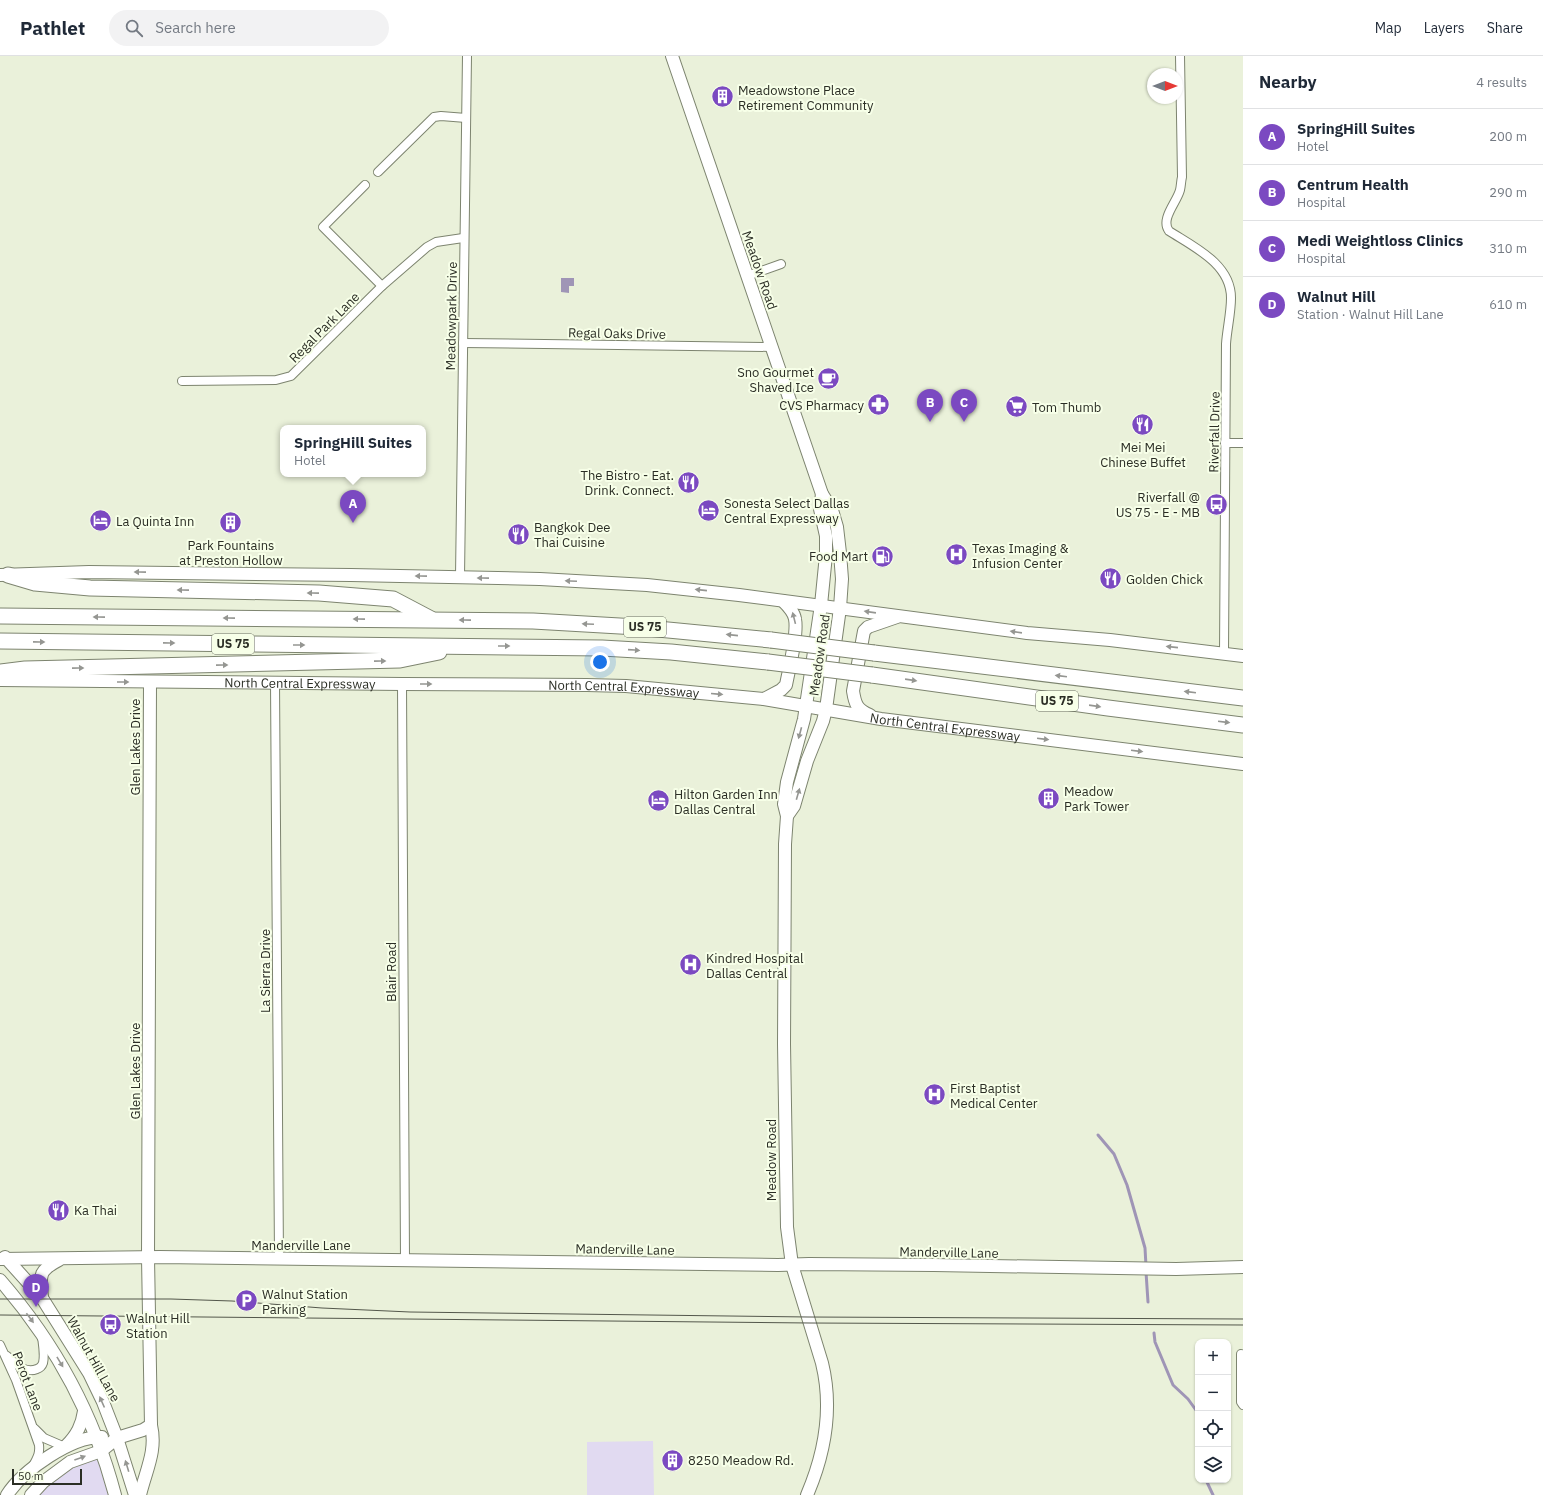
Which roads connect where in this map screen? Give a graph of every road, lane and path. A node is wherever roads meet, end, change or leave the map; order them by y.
1 (467, 56) edge
2 (672, 56) edge
3 (1180, 56) edge
4 (466, 118) junction
5 (378, 172) dead end
6 (365, 185) dead end
7 (463, 238) junction
8 (780, 264) dead end
9 (747, 276) junction
10 (382, 286) junction
11 (462, 343) junction
12 (772, 347) junction
13 (182, 381) dead end
14 (1225, 443) junction
15 (1243, 443) edge
16 (822, 494) junction
17 (4, 575) edge
18 (460, 577) junction
19 (783, 601) junction
20 (821, 606) junction
21 (840, 608) junction
22 (0, 616) edge
23 (900, 616) junction
24 (432, 620) junction
25 (0, 641) edge
26 (465, 646) junction
27 (1224, 653) junction
28 (1243, 656) edge
29 (0, 672) edge
30 (0, 680) edge
31 (150, 682) junction
32 (275, 682) junction
33 (402, 684) junction
34 (1243, 698) edge
35 (764, 699) junction
36 (806, 706) junction
37 (826, 709) junction
38 (881, 720) junction
39 (1243, 725) edge
40 (1243, 764) edge
41 (787, 816) junction
42 (2, 1257) edge
43 (61, 1258) junction
44 (148, 1258) junction
45 (279, 1259) junction
46 (405, 1260) junction
47 (792, 1265) junction
48 (1243, 1267) edge
49 (0, 1280) edge
50 (42, 1298) junction
51 (42, 1334) junction
52 (0, 1345) edge
53 (5, 1354) junction
54 (1242, 1354) dead end
55 (1243, 1405) edge
56 (84, 1410) junction
57 (33, 1426) junction
58 (151, 1429) junction
59 (95, 1437) junction
60 (118, 1438) junction
61 (65, 1447) junction
62 (101, 1451) junction
63 (31, 1469) junction
64 (7, 1495) edge
65 (31, 1495) edge
66 (115, 1495) edge
67 (135, 1495) edge
68 (140, 1495) edge
69 (807, 1495) edge

1 - 4 street, Meadowpark Drive
2 - 9 street, Meadow Road
3 - 14 street, Riverfall Drive
4 - 5 street
4 - 7 street, Meadowpark Drive
6 - 10 street
7 - 10 street, Regal Park Lane
7 - 11 street, Meadowpark Drive
8 - 9 street
9 - 12 street, Meadow Road
10 - 13 street, Regal Park Lane
11 - 12 street, Regal Oaks Drive
11 - 18 street, Meadowpark Drive
12 - 16 street, Meadow Road
14 - 15 street
14 - 27 street, Riverfall Drive
16 - 20 street, Meadow Road
16 - 21 street, Meadow Road
18 -> 17 street
24 -> 17 highway
19 -> 18 street
19 - 20 street
35 -> 19 street
20 - 21 street
20 - 36 street, Meadow Road
23 -> 21 street
21 - 37 street, Meadow Road
24 -> 22 highway, US 75
27 -> 23 street
23 - 38 street
34 -> 24 highway, US 75, bridge
25 -> 26 highway, US 75
29 -> 26 highway
26 -> 39 highway, US 75, bridge
27 - 28 street
30 -> 31 street, North Central Expressway
31 - 32 street, North Central Expressway
31 - 44 street, Glen Lakes Drive
32 - 33 street, North Central Expressway
32 - 45 street, La Sierra Drive
33 -> 35 street, North Central Expressway
33 - 46 street, Blair Road
35 - 36 street, North Central Expressway
36 - 37 street, North Central Expressway
36 -> 41 street, Meadow Road
37 - 38 street, North Central Expressway
41 -> 37 street, Meadow Road
38 -> 40 street, North Central Expressway
41 - 47 street, Meadow Road
42 - 43 street, Manderville Lane
42 - 50 street, Walnut Hill Lane
43 - 44 street, Manderville Lane
43 - 50 street
44 - 45 street, Manderville Lane
44 - 58 street, Glen Lakes Drive
45 - 46 street, Manderville Lane
46 - 47 street, Manderville Lane
47 - 48 street, Manderville Lane
47 - 69 street, Meadow Road
49 -> 51 street
60 -> 50 street, Walnut Hill Lane
51 - 53 street
51 -> 56 street
52 - 53 street, Perot Lane
53 - 57 street, Perot Lane
54 - 55 street
56 - 59 street
56 - 61 street
57 - 61 street
57 - 63 street, Perot Lane
58 - 60 street
58 - 68 street, Glen Lakes Drive
59 - 60 street
59 - 61 street
59 - 62 street
60 - 62 street
67 -> 60 street, Walnut Hill Lane
61 - 63 street
65 -> 62 street
62 - 66 street
63 - 64 street

